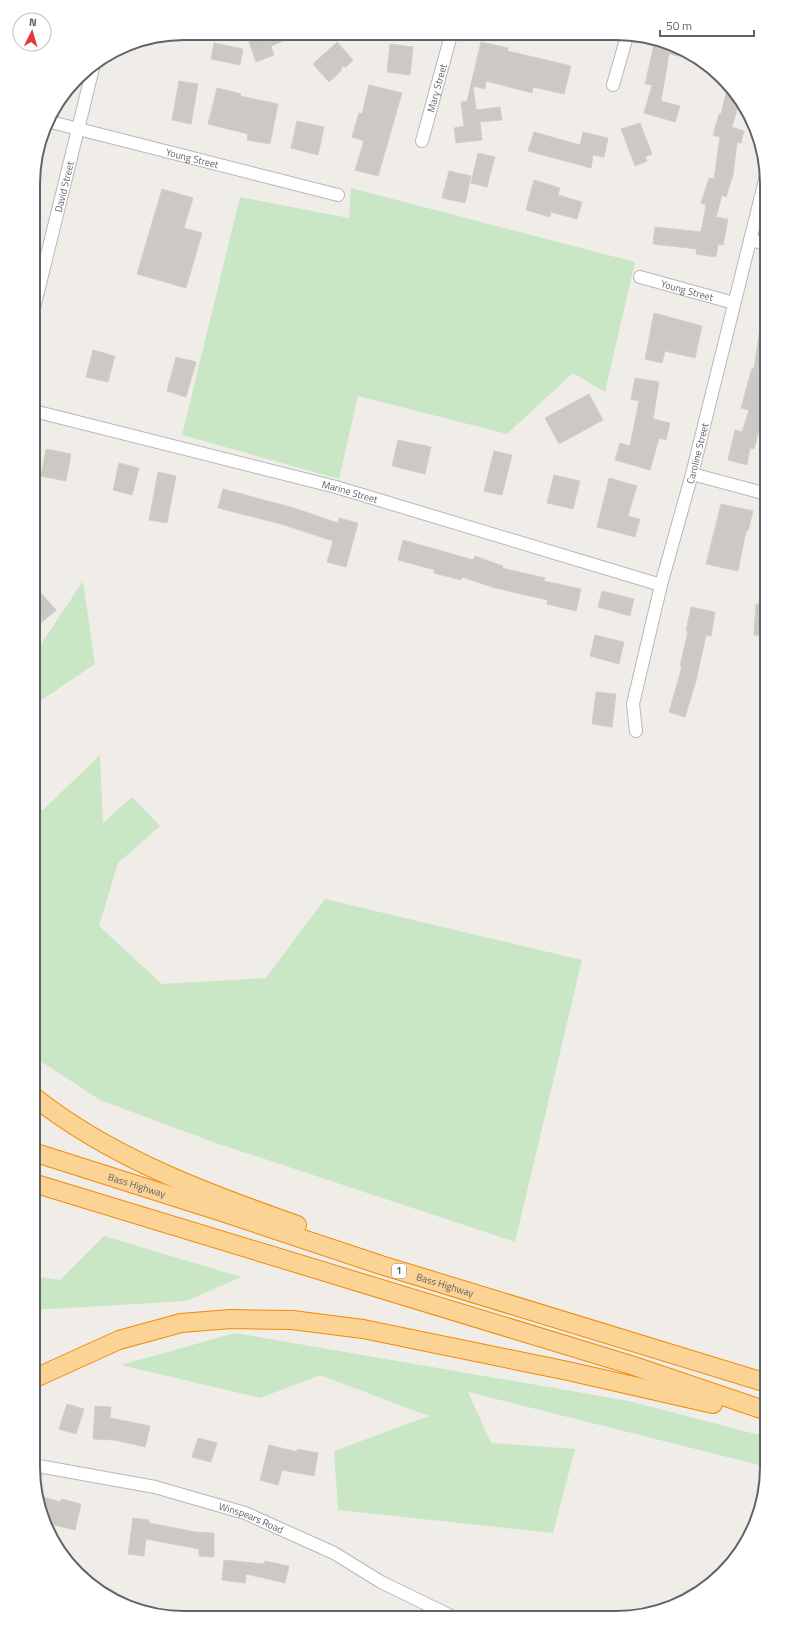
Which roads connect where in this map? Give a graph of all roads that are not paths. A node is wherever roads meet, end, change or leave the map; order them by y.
1 (450, 40) edge
2 (626, 40) edge
3 (92, 74) edge
4 (613, 85) dead end
5 (54, 123) edge
6 (78, 129) junction
7 (422, 141) dead end
8 (338, 195) dead end
9 (760, 200) edge
10 (750, 240) junction
11 (760, 242) edge
12 (640, 277) dead end
13 (40, 284) edge
14 (734, 303) junction
15 (40, 413) edge
16 (692, 474) junction
17 (760, 492) edge
18 (661, 585) junction
19 (636, 730) dead end
20 (40, 1102) edge
21 (40, 1154) edge
22 (40, 1185) edge
23 (663, 1350) junction
24 (40, 1376) edge
25 (760, 1381) edge
26 (760, 1409) edge
27 (760, 1414) edge
28 (40, 1466) edge
29 (441, 1611) edge

1 - 7 street, Mary Street
2 - 4 street
3 - 6 street, David Street
5 - 6 street, Young Street
6 - 8 street, Young Street
6 - 13 street, David Street
9 - 10 street, Caroline Street
10 - 11 street
10 - 14 street, Caroline Street
12 - 14 street, Young Street
14 - 16 street, Caroline Street
15 - 18 street, Marine Street
16 - 17 street
16 - 18 street, Caroline Street
18 - 19 street, Caroline Street
20 - 23 highway
21 - 23 highway, Bass Highway / 1
22 - 26 highway, 1
23 - 25 highway, Bass Highway / 1
24 - 27 highway
28 - 29 street, Winspears Road

